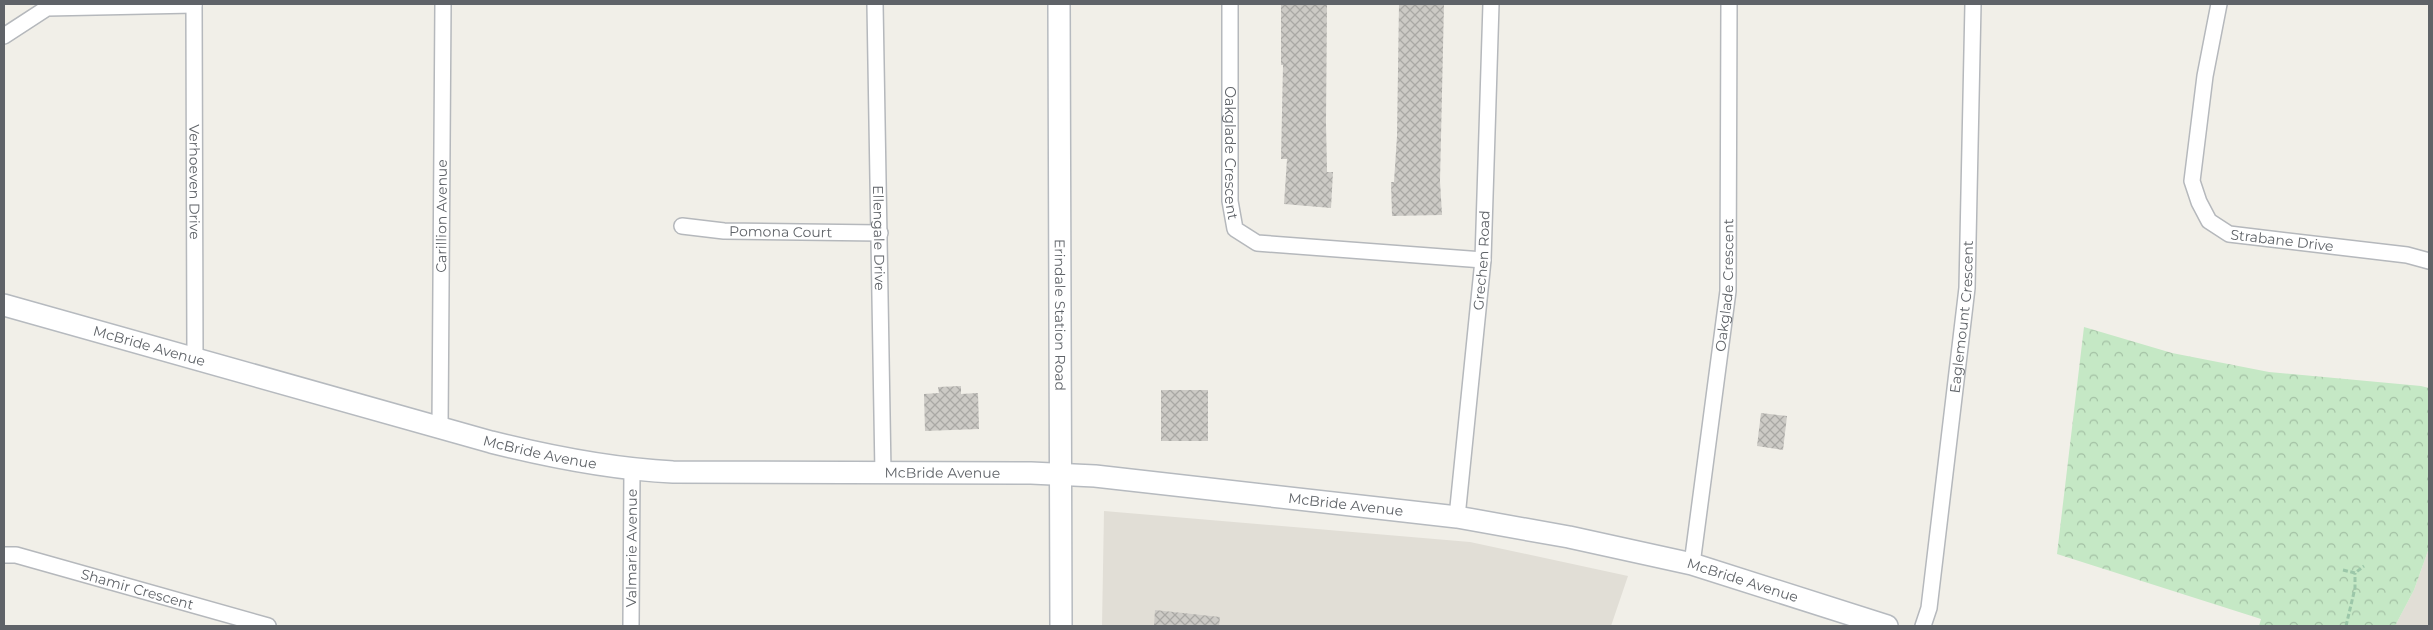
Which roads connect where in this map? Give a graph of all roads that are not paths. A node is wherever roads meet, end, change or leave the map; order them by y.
1 (194, 4) edge
2 (443, 4) edge
3 (875, 4) edge
4 (1059, 4) edge
5 (1230, 4) edge
6 (1491, 4) edge
7 (1729, 4) edge
8 (1973, 4) edge
9 (2219, 4) edge
10 (4, 36) edge
11 (682, 226) dead end
12 (880, 233) junction
13 (1483, 260) junction
14 (2429, 261) edge
15 (4, 305) edge
16 (195, 358) junction
17 (440, 427) junction
18 (632, 470) junction
19 (883, 473) junction
20 (1060, 475) junction
21 (1457, 517) junction
22 (4, 555) edge
23 (1692, 564) junction
24 (268, 626) edge
25 (631, 626) edge
26 (1061, 626) edge
27 (1887, 626) edge
28 (1923, 626) edge

1 - 10 street
1 - 16 street, Verhoeven Drive
2 - 17 street, Carillion Avenue
3 - 12 street, Ellengale Drive
4 - 20 street, Erindale Station Road
5 - 13 street, Oakglade Crescent
6 - 13 street, Grechen Road
7 - 23 street, Oakglade Crescent
8 - 28 street, Eaglemount Crescent
9 - 14 street, Strabane Drive
11 - 12 street, Pomona Court
12 - 19 street, Ellengale Drive
13 - 21 street, Grechen Road
15 - 16 street, McBride Avenue
16 - 17 street, McBride Avenue
17 - 18 street, McBride Avenue
18 - 19 street, McBride Avenue
18 - 25 street, Valmarie Avenue
19 - 20 street, McBride Avenue
20 - 21 street, McBride Avenue
20 - 26 street, Erindale Station Road
21 - 23 street, McBride Avenue
22 - 24 street, Shamir Crescent
23 - 27 street, McBride Avenue

